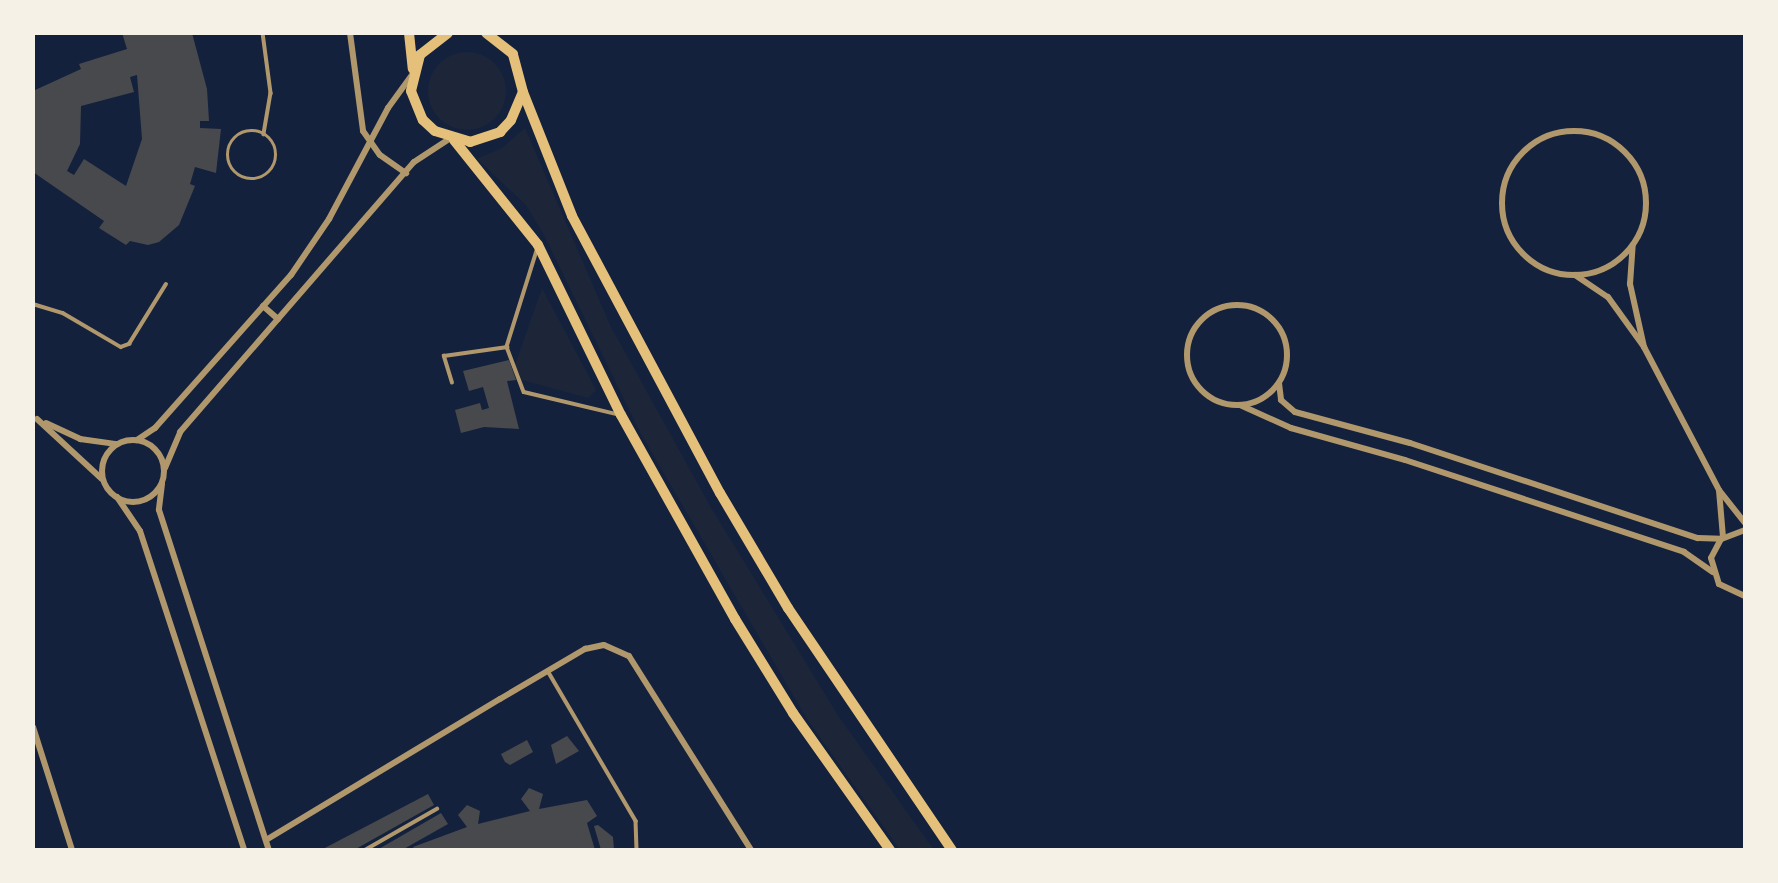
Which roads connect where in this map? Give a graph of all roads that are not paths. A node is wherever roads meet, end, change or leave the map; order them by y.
1 (263, 33) edge
2 (350, 33) edge
3 (409, 33) edge
4 (448, 33) edge
5 (486, 33) edge
6 (505, 33) edge
7 (513, 54) junction
8 (413, 73) junction
9 (523, 92) junction
10 (264, 134) junction
11 (452, 139) junction
12 (369, 143) junction
13 (406, 173) junction
14 (538, 245) junction
15 (1633, 245) junction
16 (1573, 275) junction
17 (166, 284) dead end
18 (33, 304) edge
19 (263, 306) junction
20 (278, 319) junction
21 (1644, 347) junction
22 (507, 348) junction
23 (452, 383) dead end
24 (1279, 383) junction
25 (1240, 405) junction
26 (621, 415) junction
27 (35, 418) edge
28 (136, 440) junction
29 (117, 444) junction
30 (164, 468) junction
31 (105, 484) junction
32 (162, 484) junction
33 (1719, 490) junction
34 (117, 497) junction
35 (1745, 523) edge
36 (1745, 530) edge
37 (1722, 539) junction
38 (1713, 572) junction
39 (1745, 596) edge
40 (548, 671) junction
41 (33, 727) edge
42 (438, 809) dead end
43 (267, 840) junction
44 (72, 850) edge
45 (244, 850) edge
46 (269, 850) edge
47 (366, 850) edge
48 (637, 850) edge
49 (751, 850) edge
50 (890, 850) edge
51 (952, 850) edge

1 - 10 lane
2 - 12 street
3 - 8 highway
4 - 8 highway
5 - 7 highway
6 - 7 highway
7 - 9 highway
8 - 11 highway
8 - 12 street
9 - 11 highway
9 - 51 highway
10 - 10 lane
11 - 13 street
11 - 14 highway
12 - 13 street
12 - 19 street
13 - 20 street
14 - 22 lane
14 - 26 highway
15 - 16 street
15 - 16 street
15 - 21 street
16 - 21 street
17 - 18 lane
19 - 20 street
19 - 28 street
20 - 30 street
21 - 33 street
22 - 23 lane
22 - 26 lane
24 - 25 street
24 - 25 street
24 - 37 street
25 - 38 street
26 - 50 highway
27 - 29 street
27 - 31 street
28 - 29 street
28 - 30 street
29 - 31 street
30 - 32 street
31 - 34 street
32 - 34 street
32 - 43 street
33 - 35 street
33 - 37 street
34 - 45 street
36 - 37 street
37 - 38 street
38 - 39 street
40 - 43 street
40 - 48 lane
40 - 49 street
41 - 44 street
42 - 47 lane
43 - 46 street

